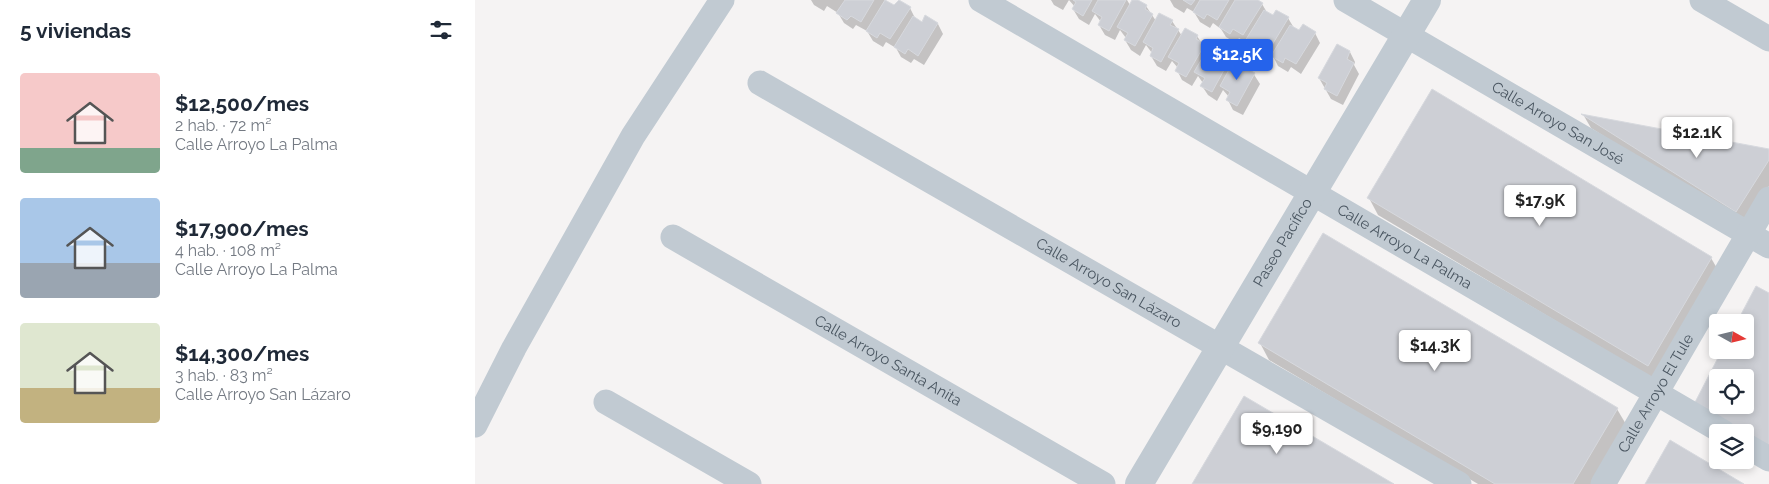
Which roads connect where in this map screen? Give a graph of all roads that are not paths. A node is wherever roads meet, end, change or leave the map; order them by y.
1 (722, 0) edge
2 (981, 0) edge
3 (1346, 0) edge
4 (1427, 0) edge
5 (1702, 0) edge
6 (1407, 34) junction
7 (1769, 39) edge
8 (760, 83) dead end
9 (1312, 193) junction
10 (1769, 199) edge
11 (673, 236) dead end
12 (1759, 240) edge
13 (1221, 347) junction
14 (1655, 393) junction
15 (606, 402) dead end
16 (1709, 424) edge
17 (475, 425) edge
18 (1754, 450) edge
19 (1769, 459) edge
20 (749, 484) edge
21 (1103, 484) edge
22 (1139, 484) edge
23 (1459, 484) edge
24 (1603, 484) edge

1 - 17 street
2 - 9 street, Calle Arroyo La Palma
3 - 6 street, Calle Arroyo San José
4 - 6 street, Paseo Pacífico
5 - 7 street
6 - 9 street, Paseo Pacífico
6 - 12 street, Calle Arroyo San José
8 - 13 street, Calle Arroyo San Lázaro
9 - 13 street, Paseo Pacífico
9 - 14 street, Calle Arroyo La Palma
10 - 12 street, Calle Arroyo El Tule
11 - 21 street, Calle Arroyo Santa Anita
12 - 14 street, Calle Arroyo El Tule
13 - 22 street, Paseo Pacífico
13 - 23 street, Calle Arroyo San Lázaro
14 - 16 street, Calle Arroyo La Palma
14 - 24 street, Calle Arroyo El Tule
15 - 20 street
18 - 19 street

